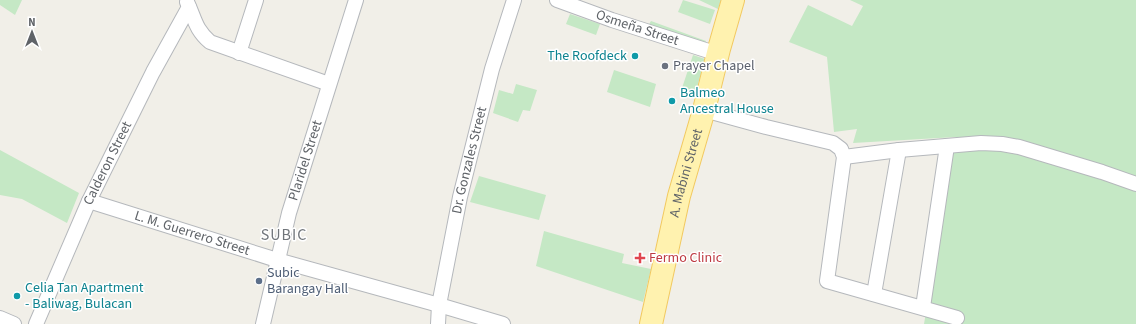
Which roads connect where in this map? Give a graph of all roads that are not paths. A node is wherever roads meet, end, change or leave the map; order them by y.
1 (256, 0) edge
2 (356, 0) edge
3 (514, 0) edge
4 (557, 0) edge
5 (733, 0) edge
6 (188, 4) edge
7 (239, 54) junction
8 (718, 54) junction
9 (329, 84) junction
10 (704, 110) junction
11 (947, 146) junction
12 (899, 150) junction
13 (844, 157) junction
14 (1136, 184) edge
15 (89, 201) junction
16 (277, 260) junction
17 (874, 294) junction
18 (439, 305) junction
19 (923, 307) junction
20 (0, 318) edge
21 (957, 318) dead end
22 (14, 324) edge
23 (36, 324) edge
24 (263, 324) edge
25 (438, 324) edge
26 (503, 324) edge
27 (651, 324) edge

1 - 7 street
2 - 9 street, Plaridel Street
3 - 18 street, Dr. Gonzales Street
4 - 8 street, Osmeña Street
5 - 8 main road, A. Mabini Street
6 - 7 street
6 - 15 street, Calderon Street
7 - 9 street
8 - 10 main road, A. Mabini Street
9 - 16 street, Plaridel Street
10 - 13 street
10 - 27 main road, A. Mabini Street
11 - 12 street
11 - 14 street
11 - 19 street
12 - 13 street
12 - 17 street
13 - 17 street
15 - 16 street, L. M. Guerrero Street
15 - 23 street, Calderon Street
16 - 18 street, L. M. Guerrero Street
16 - 24 street, Plaridel Street
17 - 19 street
18 - 25 street, Dr. Gonzales Street
18 - 26 street, L. M. Guerrero Street
19 - 21 street
20 - 22 street

